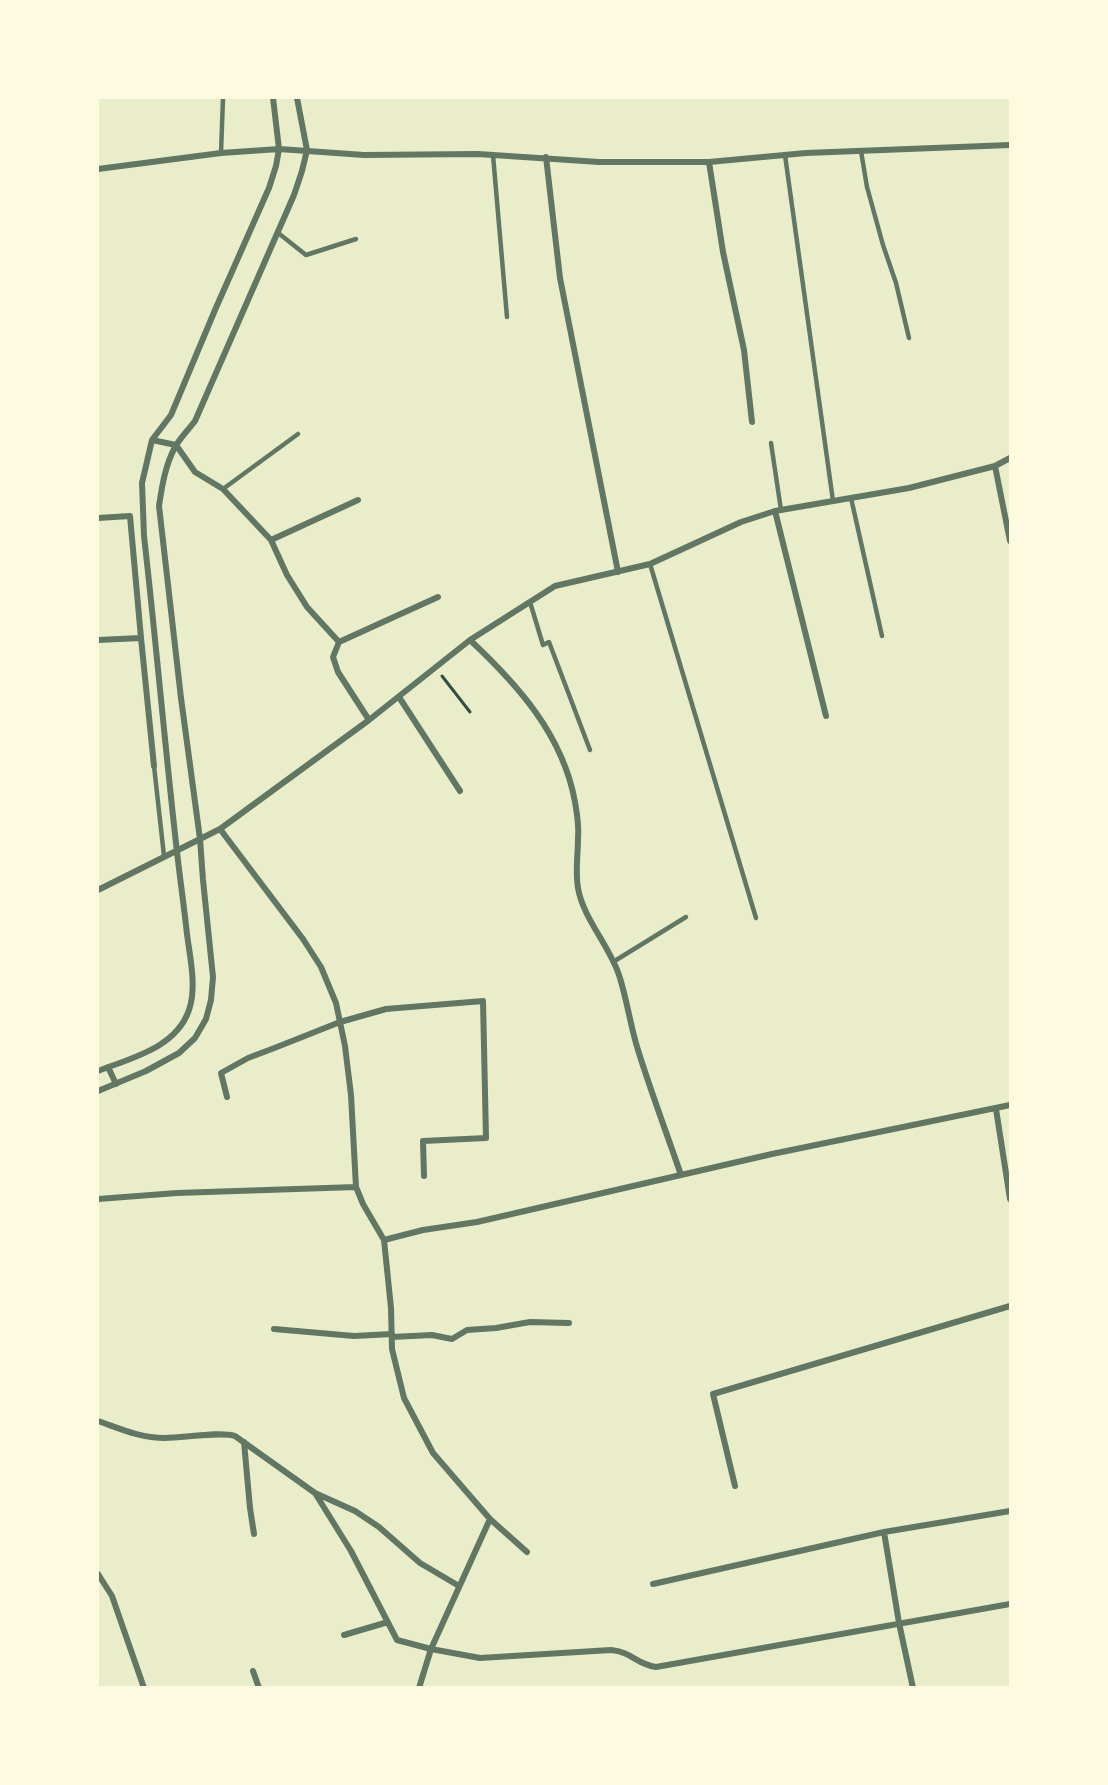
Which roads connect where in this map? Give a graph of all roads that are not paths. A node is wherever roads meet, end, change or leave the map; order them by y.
1 (223, 98) edge
2 (273, 98) edge
3 (297, 98) edge
4 (1011, 145) edge
5 (279, 148) junction
6 (307, 150) junction
7 (861, 151) junction
8 (221, 153) junction
9 (493, 155) junction
10 (785, 155) junction
11 (546, 157) junction
12 (709, 162) junction
13 (98, 169) edge
14 (277, 232) junction
15 (356, 239) dead end
16 (507, 317) dead end
17 (909, 339) dead end
18 (752, 422) dead end
19 (298, 434) dead end
20 (152, 440) junction
21 (771, 443) dead end
22 (176, 445) junction
23 (1011, 458) edge
24 (995, 466) junction
25 (223, 489) junction
26 (851, 498) junction
27 (358, 500) dead end
28 (833, 501) junction
29 (778, 510) junction
30 (98, 518) edge
31 (271, 540) junction
32 (1011, 541) edge
33 (650, 564) junction
34 (618, 572) junction
35 (438, 597) dead end
36 (530, 602) junction
37 (882, 636) dead end
38 (141, 638) junction
39 (98, 640) edge
40 (470, 640) junction
41 (339, 642) junction
42 (399, 696) junction
43 (826, 716) dead end
44 (369, 720) junction
45 (590, 750) dead end
46 (154, 766) joint
47 (460, 791) dead end
48 (220, 829) junction
49 (200, 839) junction
50 (177, 851) junction
51 (164, 856) junction
52 (98, 890) edge
53 (687, 917) dead end
54 (756, 918) dead end
55 (613, 962) junction
56 (340, 1022) junction
57 (108, 1067) junction
58 (98, 1071) edge
59 (116, 1084) junction
60 (98, 1091) edge
61 (227, 1097) dead end
62 (1011, 1105) edge
63 (996, 1109) junction
64 (681, 1175) junction
65 (424, 1176) dead end
66 (356, 1187) junction
67 (1011, 1198) edge
68 (98, 1199) edge
69 (384, 1240) junction
70 (1011, 1306) edge
71 (569, 1323) dead end
72 (274, 1329) dead end
73 (392, 1336) junction
74 (98, 1421) edge
75 (244, 1442) junction
76 (735, 1486) dead end
77 (315, 1493) junction
78 (1011, 1511) edge
79 (490, 1519) junction
80 (884, 1532) junction
81 (254, 1534) dead end
82 (527, 1552) dead end
83 (98, 1574) edge
84 (653, 1584) dead end
85 (459, 1586) junction
86 (1011, 1604) edge
87 (388, 1622) junction
88 (899, 1623) junction
89 (344, 1635) dead end
90 (431, 1649) junction
91 (253, 1671) dead end
92 (144, 1688) edge
93 (259, 1688) edge
94 (419, 1688) edge
95 (913, 1688) edge

1 - 8 lane
2 - 5 street
3 - 6 street
4 - 7 street
5 - 6 street
5 - 8 street
5 - 20 street
6 - 9 street
6 - 14 street
7 - 10 street
7 - 17 lane
8 - 13 street
9 - 11 street
9 - 16 lane
10 - 12 street
10 - 28 lane
11 - 12 street
11 - 34 street
12 - 18 street
14 - 15 lane
14 - 22 street
19 - 25 lane
20 - 22 street
20 - 50 street
21 - 29 lane
22 - 25 street
22 - 49 street
23 - 24 street
24 - 26 street
24 - 32 street
25 - 31 street
26 - 28 street
26 - 37 lane
27 - 31 street
28 - 29 street
29 - 33 street
29 - 43 street
30 - 38 street
31 - 41 street
33 - 34 street
33 - 54 lane
34 - 36 street
35 - 41 street
36 - 40 street
36 - 45 lane
38 - 39 street
38 - 46 street
40 - 42 street
40 - 55 street
41 - 44 street
42 - 44 street
42 - 47 street
44 - 48 street
46 - 51 lane
48 - 49 street
48 - 56 street
49 - 50 street
49 - 59 street
50 - 51 street
50 - 57 street
51 - 52 street
53 - 55 lane
55 - 64 street
56 - 61 street
56 - 65 street
56 - 66 street
57 - 58 street
57 - 59 street
59 - 60 street
62 - 63 street
63 - 64 street
63 - 67 street
64 - 69 street
66 - 68 street
66 - 69 street
69 - 73 street
70 - 76 street
71 - 73 street
72 - 73 street
73 - 79 street
74 - 75 street
75 - 77 street
75 - 81 street
77 - 85 street
77 - 87 street
78 - 80 street
79 - 82 street
79 - 85 street
80 - 84 street
80 - 88 street
83 - 92 street
85 - 90 street
86 - 88 street
87 - 89 street
87 - 90 street
88 - 90 street
88 - 95 street
90 - 94 street
91 - 93 street

